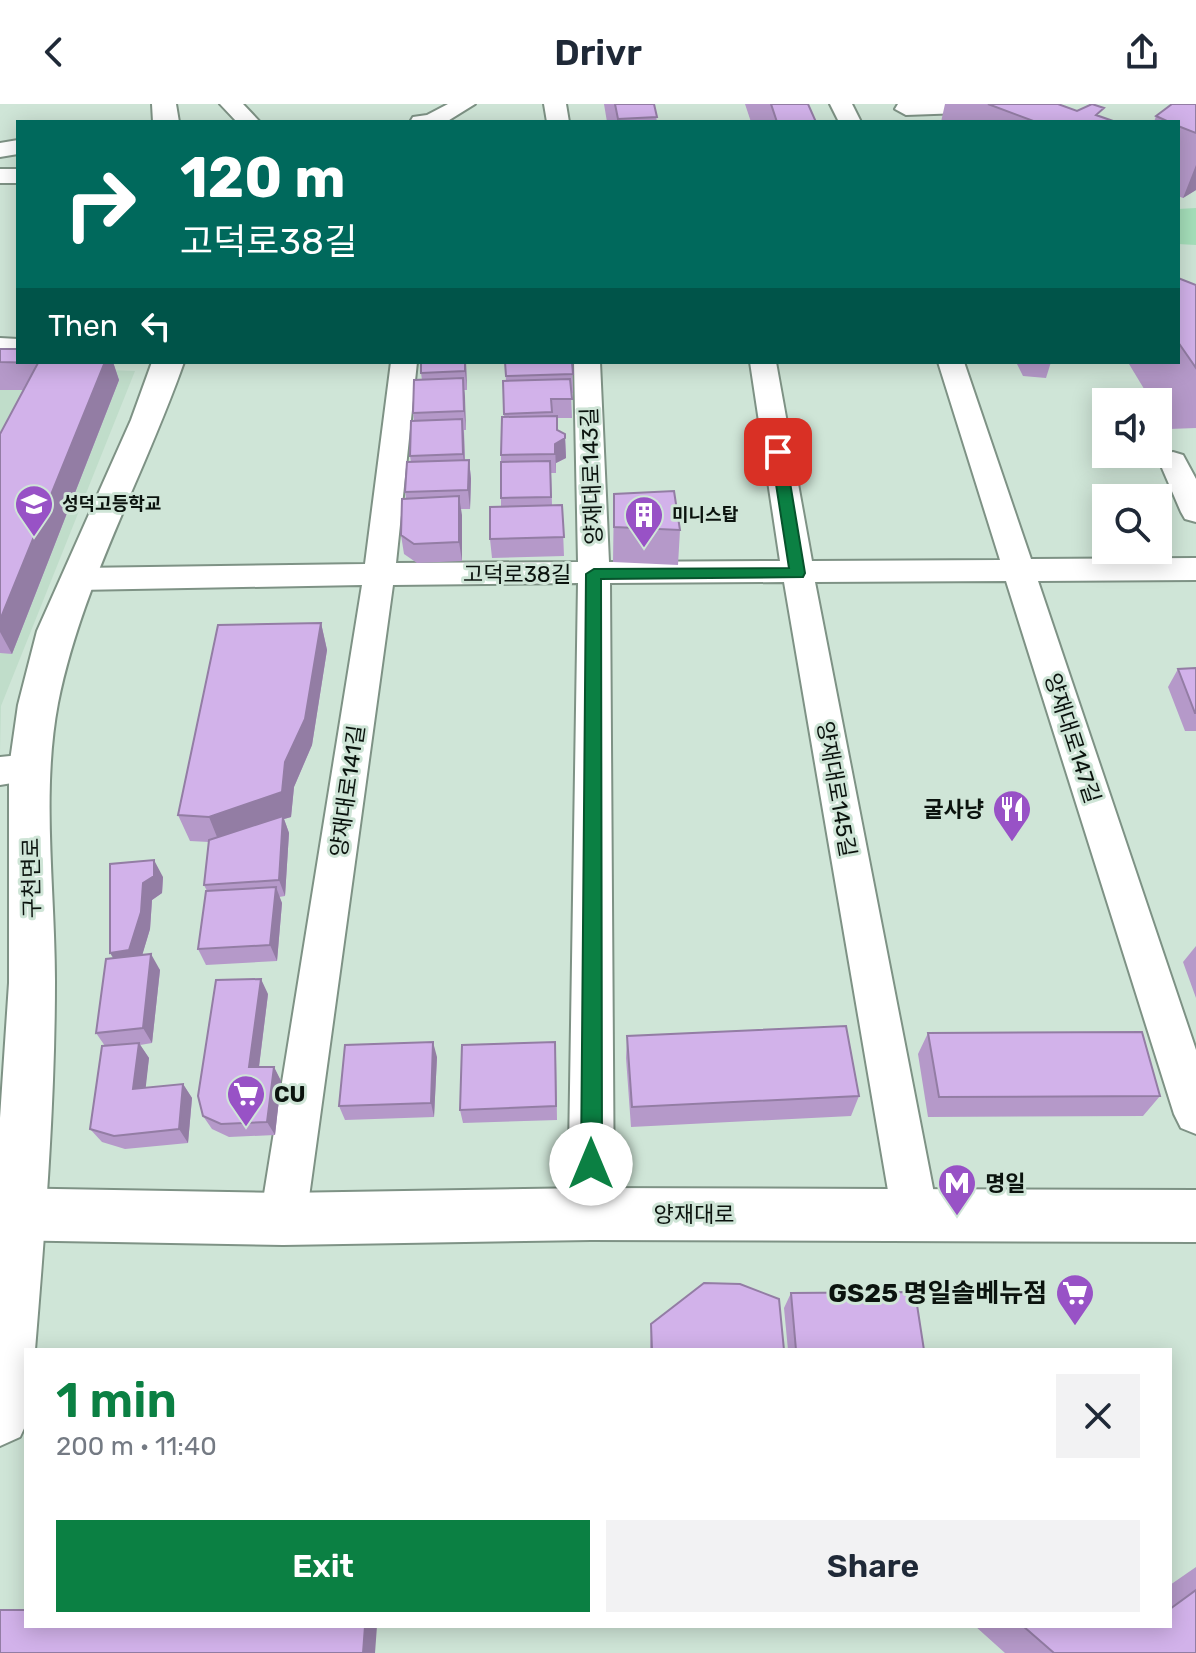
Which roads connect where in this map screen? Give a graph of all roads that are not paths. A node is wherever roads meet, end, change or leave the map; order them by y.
1 (231, 104) edge
2 (464, 104) edge
3 (1044, 104) edge
4 (906, 109) dead end
5 (247, 120) edge
6 (436, 120) edge
7 (167, 364) edge
8 (404, 364) edge
9 (587, 364) edge
10 (763, 364) edge
11 (952, 364) edge
12 (1173, 461) dead end
13 (1196, 512) edge
14 (1196, 569) edge
15 (1018, 571) junction
16 (798, 573) junction
17 (379, 574) junction
18 (594, 574) junction
19 (78, 579) junction
20 (15, 769) edge
21 (1196, 1114) edge
22 (10, 1214) edge
23 (591, 1214) junction
24 (915, 1214) junction
25 (1196, 1216) edge
26 (283, 1219) junction
27 (0, 1417) edge

1 - 5 street
2 - 6 street
3 - 4 street
7 - 19 main road, 구천면로
8 - 17 street, 양재대로141길
9 - 18 street, 양재대로143길
10 - 16 street, 양재대로145길
11 - 15 street, 양재대로147길
12 - 13 street
14 - 15 street, 고덕로38길
15 - 16 street, 고덕로38길
15 - 21 street, 양재대로147길
16 - 18 street, 고덕로38길
16 - 24 street, 양재대로145길
17 - 18 street, 고덕로38길
17 - 19 street, 고덕로38길
17 - 26 street, 양재대로141길
18 - 23 street, 양재대로143길
19 - 20 main road, 구천면로
20 - 22 main road, 구천면로
22 - 26 main road, 양재대로
22 - 27 main road, 구천면로
23 - 24 main road, 양재대로
23 - 26 main road, 양재대로
24 - 25 main road, 양재대로

